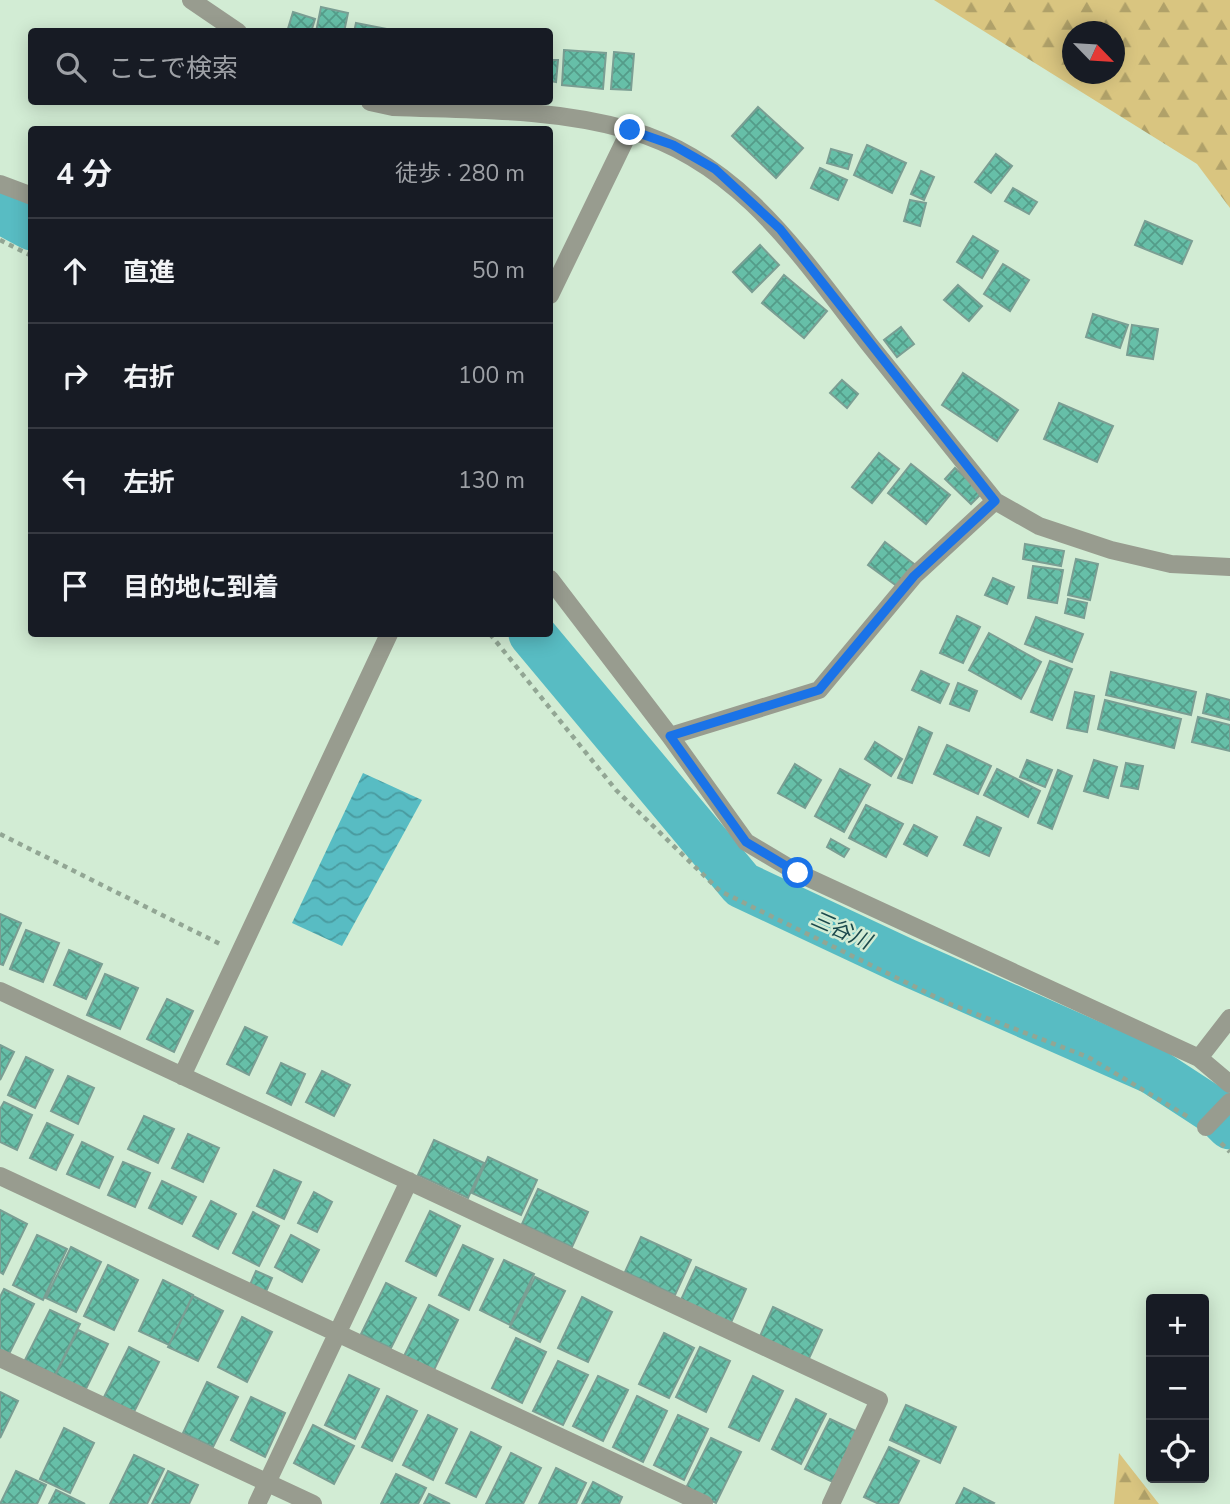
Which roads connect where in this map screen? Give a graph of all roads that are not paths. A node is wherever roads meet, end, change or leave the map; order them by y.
1 (191, 0) edge
2 (232, 28) edge
3 (384, 105) edge
4 (630, 130) junction
5 (0, 184) edge
6 (28, 194) edge
7 (553, 290) edge
8 (995, 501) junction
9 (1230, 567) edge
10 (553, 583) edge
11 (388, 637) edge
12 (670, 736) junction
13 (0, 991) edge
14 (1230, 1018) edge
15 (1199, 1058) junction
16 (182, 1076) junction
17 (1230, 1084) edge
18 (1230, 1102) edge
19 (1209, 1125) road end
20 (0, 1176) edge
21 (410, 1181) junction
22 (336, 1333) junction
23 (0, 1358) edge
24 (267, 1482) junction
25 (836, 1502) edge
26 (257, 1504) edge
27 (313, 1504) edge
28 (704, 1504) edge

1 - 2 street
3 - 4 street
4 - 7 street
4 - 8 street
5 - 6 street
8 - 9 street
8 - 12 street
10 - 12 street
11 - 16 street
12 - 15 street
13 - 16 street
14 - 15 street
15 - 17 street
16 - 21 street
18 - 19 street
20 - 22 street
21 - 22 street
21 - 25 street
22 - 24 street
22 - 28 street
23 - 24 street
24 - 26 street
24 - 27 street

